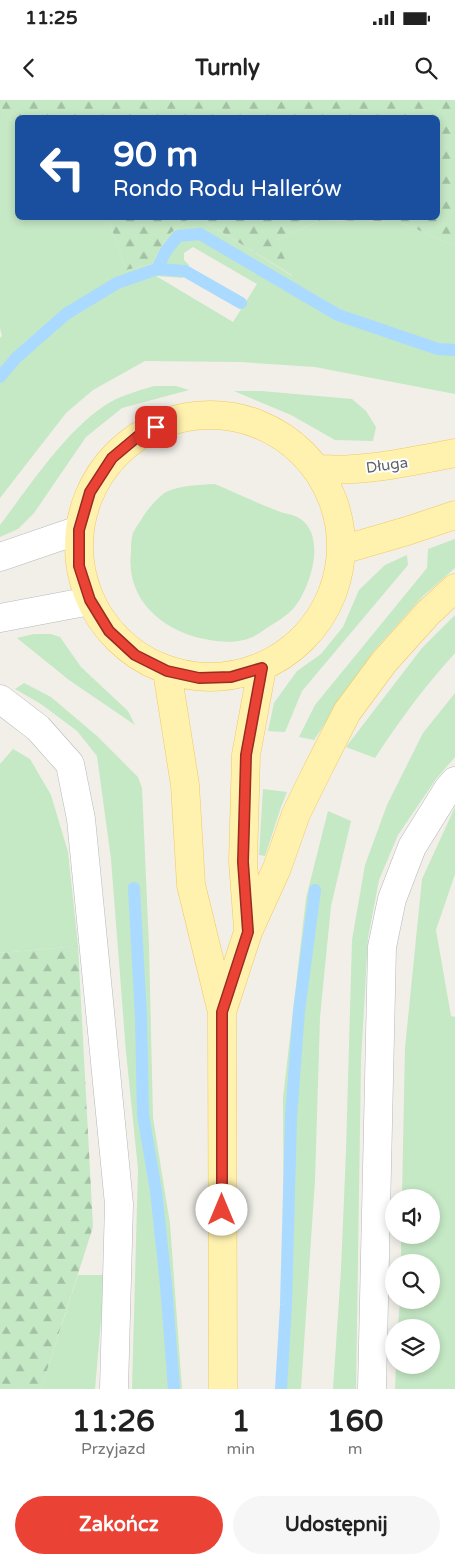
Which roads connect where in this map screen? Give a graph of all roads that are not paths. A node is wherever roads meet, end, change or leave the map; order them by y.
1 (455, 453) edge
2 (318, 469) junction
3 (455, 514) edge
4 (79, 530) junction
5 (345, 549) junction
6 (0, 557) edge
7 (455, 588) edge
8 (90, 600) junction
9 (0, 618) edge
10 (262, 668) junction
11 (167, 671) junction
12 (0, 699) edge
13 (455, 782) edge
14 (248, 932) junction
15 (222, 1012) junction
16 (114, 1389) edge
17 (222, 1389) edge
18 (372, 1389) edge

1 - 2 main road, Długa
2 - 4 main road
2 - 5 main road
3 - 5 main road
4 - 6 street
4 - 8 main road
5 - 10 main road
7 - 14 main road
8 - 9 street
8 - 11 main road
10 - 11 main road
10 - 14 main road
11 - 15 main road
12 - 16 street
13 - 18 street
14 - 15 main road
15 - 17 main road

